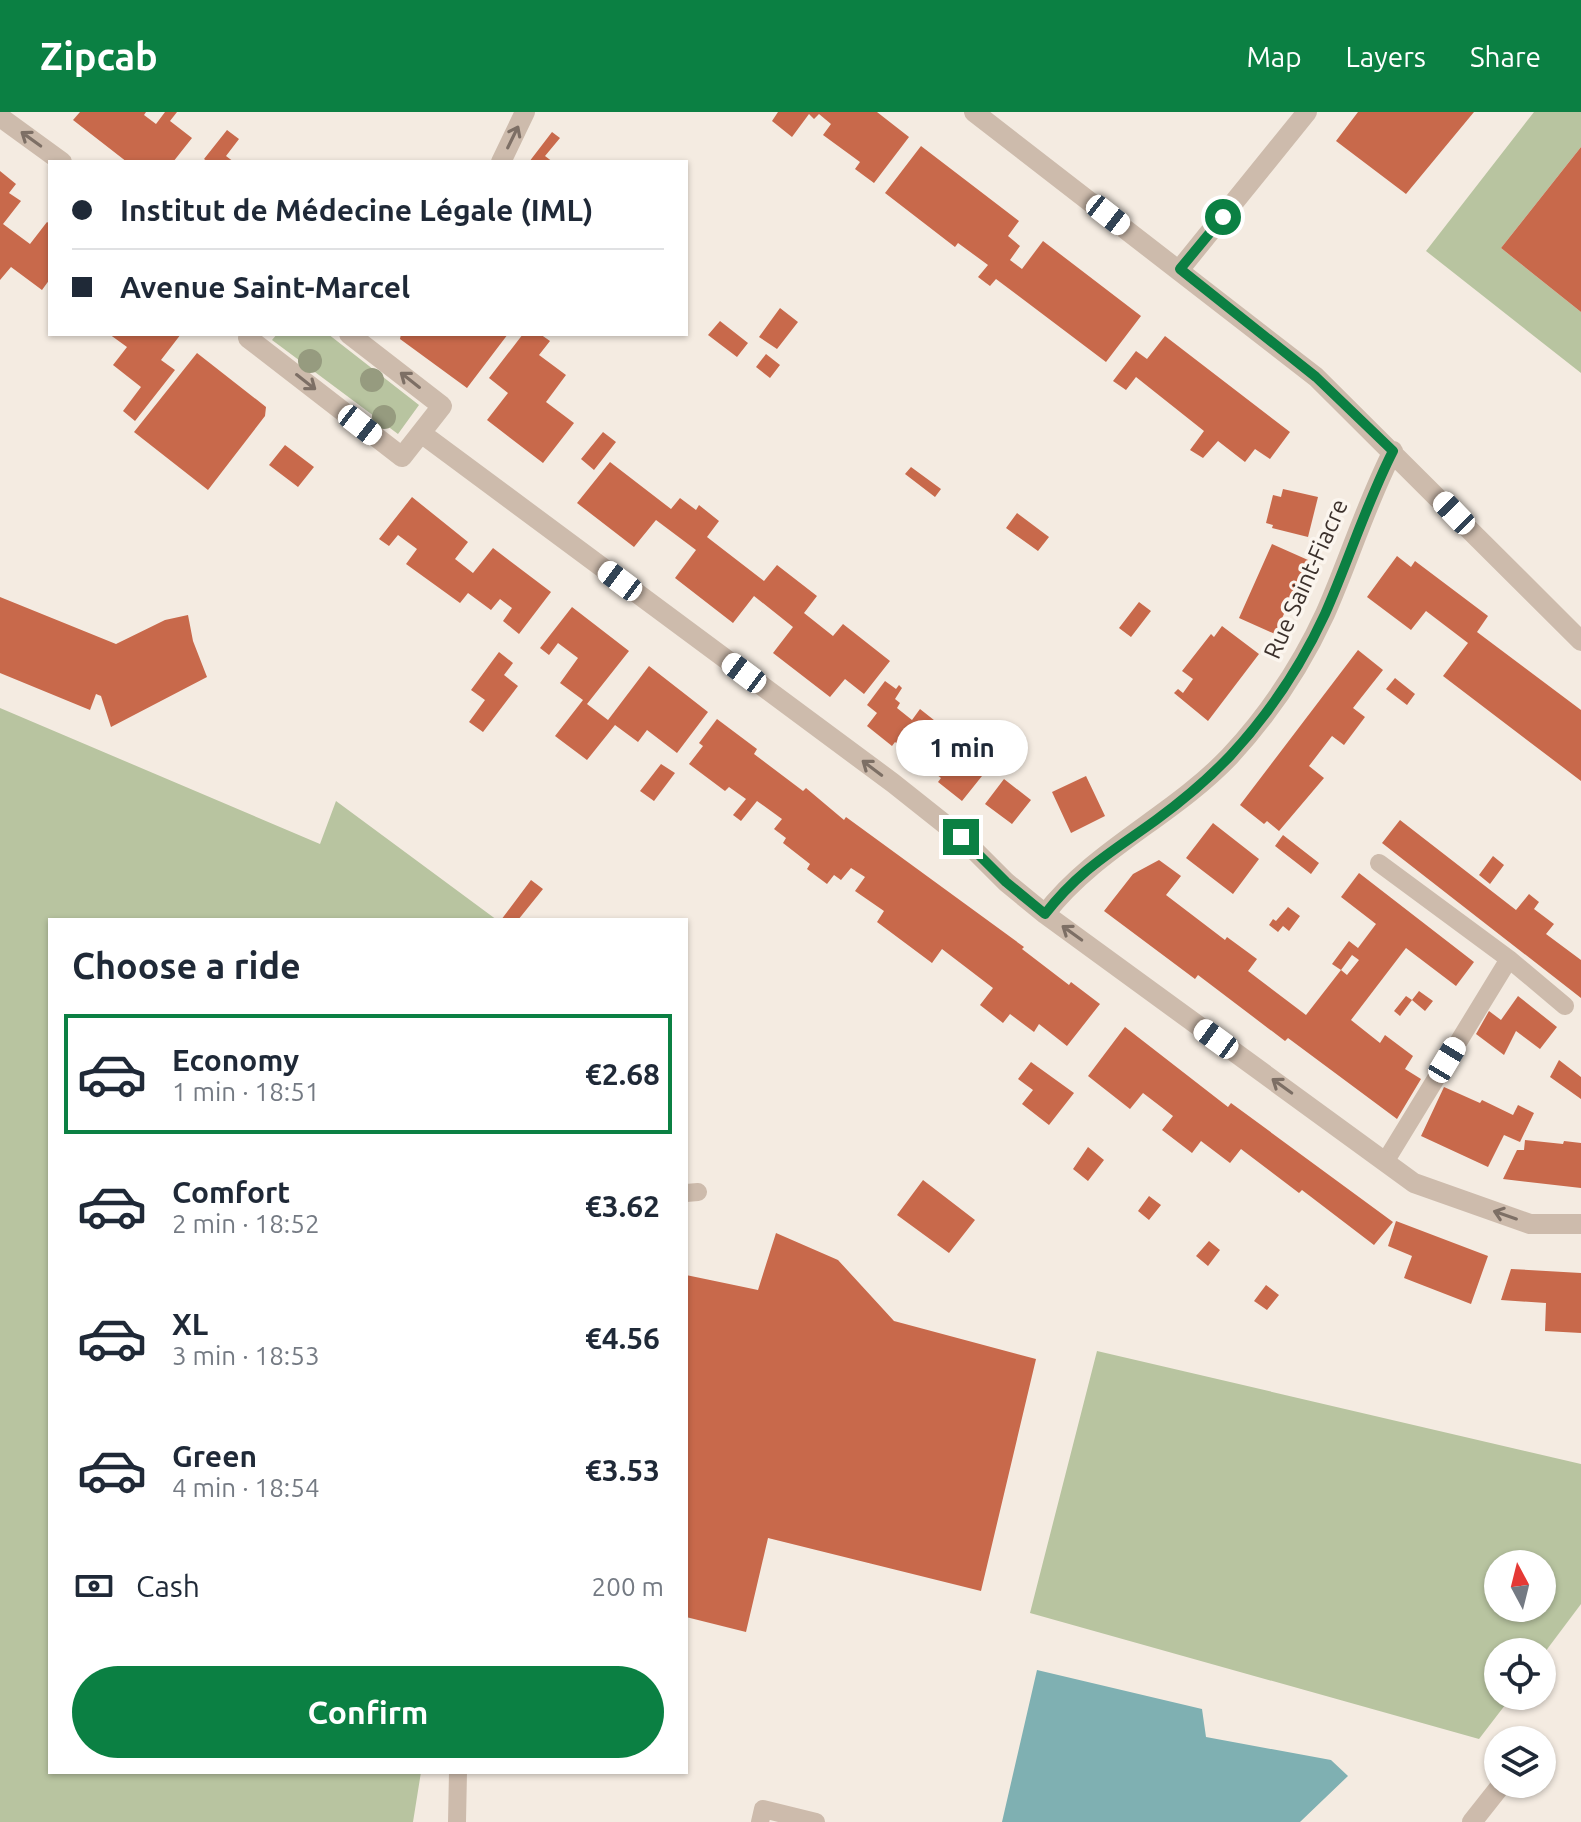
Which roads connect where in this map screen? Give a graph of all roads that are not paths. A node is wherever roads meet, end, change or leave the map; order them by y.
1 (525, 112) edge
2 (974, 112) edge
3 (1307, 112) edge
4 (0, 117) edge
5 (59, 160) edge
6 (502, 160) edge
7 (1180, 269) junction
8 (250, 336) edge
9 (357, 336) edge
10 (421, 433) junction
11 (1393, 451) junction
12 (1581, 641) edge
13 (1379, 863) dead end
14 (1045, 914) junction
15 (1509, 959) junction
16 (1565, 1006) dead end
17 (1385, 1162) junction
18 (1581, 1224) edge
19 (458, 1774) edge
20 (1491, 1798) edge
21 (457, 1822) edge
22 (760, 1822) edge
23 (816, 1822) edge
24 (1472, 1822) edge

6 -> 1 street
2 - 7 street
3 - 7 street
5 -> 4 street
7 - 11 street
8 -> 10 street
10 -> 9 street
14 -> 10 street
11 - 12 street
11 - 14 street, Rue Saint-Fiacre
13 - 15 lane
17 -> 14 street
15 - 16 lane
15 - 17 lane
18 -> 17 street
19 - 21 lane
20 - 24 street
22 - 23 lane

